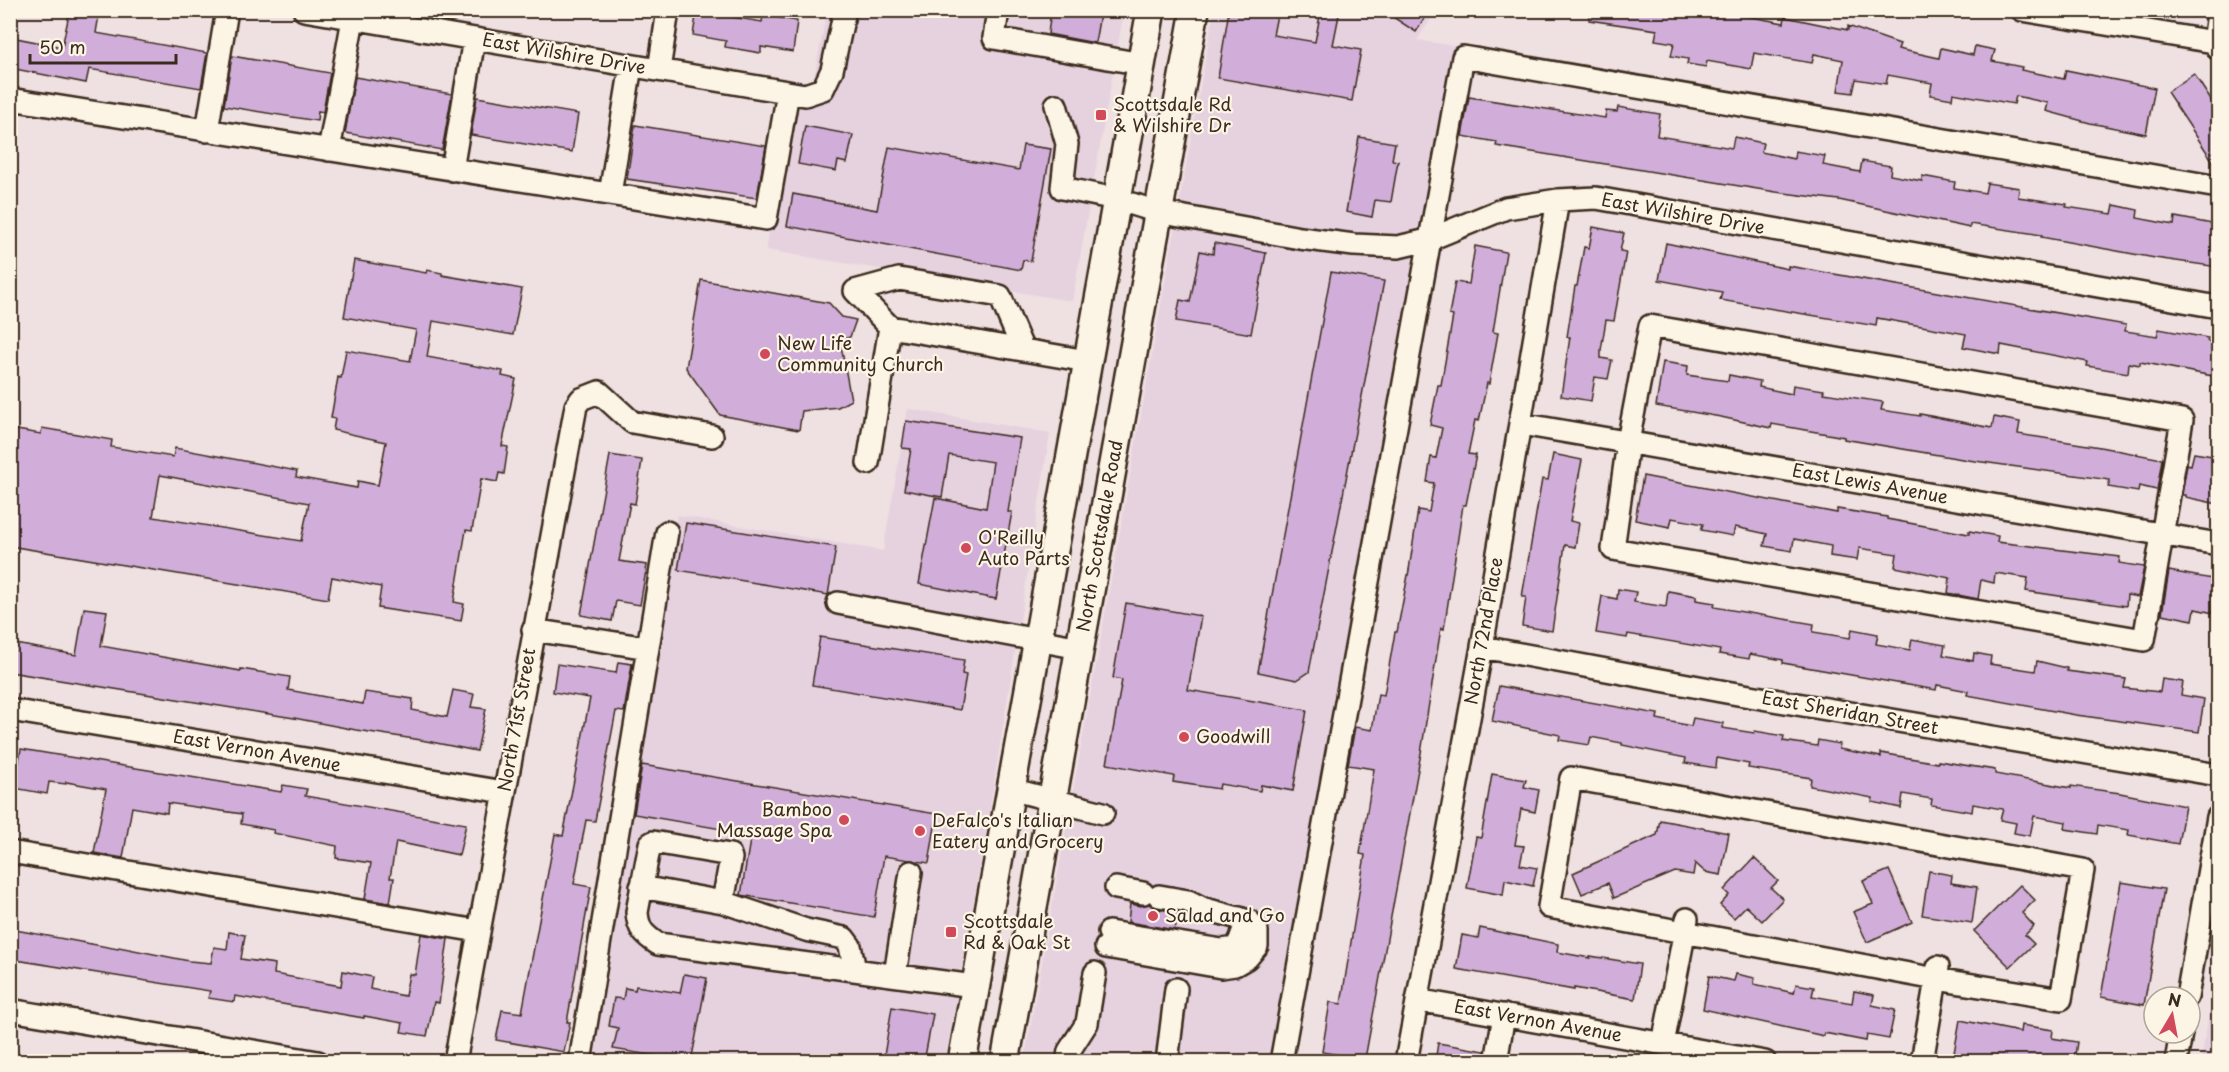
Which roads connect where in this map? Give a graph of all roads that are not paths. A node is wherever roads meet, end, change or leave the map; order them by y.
1 (227, 10) edge
2 (304, 10) edge
3 (668, 10) edge
4 (845, 10) edge
5 (998, 10) edge
6 (1151, 10) edge
7 (1196, 10) edge
8 (2022, 10) edge
9 (2218, 14) edge
10 (2077, 15) edge
11 (353, 19) junction
12 (474, 39) junction
13 (2216, 45) edge
14 (1142, 64) junction
15 (631, 66) junction
16 (659, 70) junction
17 (788, 92) junction
18 (10, 99) edge
19 (1056, 105) dead end
20 (207, 131) junction
21 (329, 150) junction
22 (452, 170) junction
23 (2218, 187) edge
24 (610, 194) junction
25 (1116, 199) junction
26 (1558, 200) junction
27 (1158, 212) junction
28 (1428, 240) junction
29 (2218, 307) edge
30 (890, 327) junction
31 (1023, 350) junction
32 (1087, 361) junction
33 (1521, 424) junction
34 (712, 436) dead end
35 (1628, 442) junction
36 (868, 463) dead end
37 (667, 532) dead end
38 (2163, 535) junction
39 (2218, 544) edge
40 (838, 603) dead end
41 (533, 630) junction
42 (1036, 641) junction
43 (1482, 647) junction
44 (648, 648) junction
45 (1080, 648) junction
46 (10, 710) edge
47 (2218, 775) edge
48 (1010, 789) junction
49 (504, 792) junction
50 (1053, 800) junction
51 (1103, 813) dead end
52 (2218, 817) edge
53 (10, 852) edge
54 (910, 872) dead end
55 (641, 887) junction
56 (1116, 888) dead end
57 (723, 902) junction
58 (1685, 925) junction
59 (478, 932) junction
60 (1107, 939) dead end
61 (855, 970) junction
62 (1095, 973) dead end
63 (1937, 973) junction
64 (895, 975) junction
65 (2189, 985) edge
66 (974, 986) junction
67 (1176, 989) dead end
68 (1417, 1000) junction
69 (10, 1010) edge
70 (1504, 1015) junction
71 (1663, 1044) junction
72 (2179, 1045) edge
73 (318, 1062) edge
74 (454, 1062) edge
75 (580, 1062) edge
76 (962, 1062) edge
77 (1005, 1062) edge
78 (1067, 1062) edge
79 (1167, 1062) edge
80 (1281, 1062) edge
81 (1406, 1062) edge
82 (1496, 1062) edge
83 (1765, 1062) edge
84 (1922, 1062) edge
85 (2176, 1062) edge

1 - 20 street
2 - 11 street, East Wilshire Drive
3 - 16 street
4 - 17 street, East Wilshire Drive
5 - 14 street
6 - 14 main road
7 - 27 main road, North Scottsdale Road
8 - 10 street
9 - 13 street
10 - 13 street
11 - 12 street, East Wilshire Drive
11 - 21 street
12 - 15 street, East Wilshire Drive
12 - 22 street
14 - 25 main road
15 - 16 street, East Wilshire Drive
15 - 24 street
16 - 17 street, East Wilshire Drive
17 - 24 street
18 - 20 street
19 - 25 street, East Wilshire Drive
20 - 21 street
21 - 22 street
22 - 24 street
23 - 28 street
25 - 27 street, East Wilshire Drive
25 - 32 main road
26 - 28 street, East Wilshire Drive
26 - 29 street, East Wilshire Drive
26 - 33 street, North 72nd Place
27 - 28 street, East Wilshire Drive
27 - 45 main road, North Scottsdale Road
28 - 80 street
30 - 31 street
30 - 31 street
30 - 36 street
31 - 32 street
32 - 42 main road
33 - 35 street, East Lewis Avenue
33 - 43 street, North 72nd Place
34 - 41 street, North 71st Street
35 - 38 street, East Lewis Avenue
35 - 38 street
35 - 38 street
37 - 44 street
38 - 39 street, East Lewis Avenue
40 - 42 street
41 - 44 street
41 - 49 street, North 71st Street
42 - 45 street
42 - 48 main road
43 - 47 street, East Sheridan Street
43 - 68 street, North 72nd Place
44 - 75 street
45 - 50 main road, North Scottsdale Road
46 - 49 street, East Vernon Avenue
48 - 50 street
48 - 66 main road
49 - 59 street, North 71st Street
50 - 51 street
50 - 77 main road, North Scottsdale Road
52 - 65 street
53 - 59 street
54 - 64 street
55 - 57 street
55 - 57 street
55 - 61 street
56 - 60 street
57 - 61 street
58 - 63 street
58 - 63 street
58 - 71 street
59 - 74 street, North 71st Street
61 - 64 street
62 - 78 street
63 - 84 street
64 - 66 street
66 - 76 main road
67 - 79 street
68 - 70 street, East Vernon Avenue
68 - 81 street, North 72nd Place
69 - 73 street
70 - 71 street, East Vernon Avenue
70 - 82 street
71 - 83 street, East Vernon Avenue
72 - 85 street

